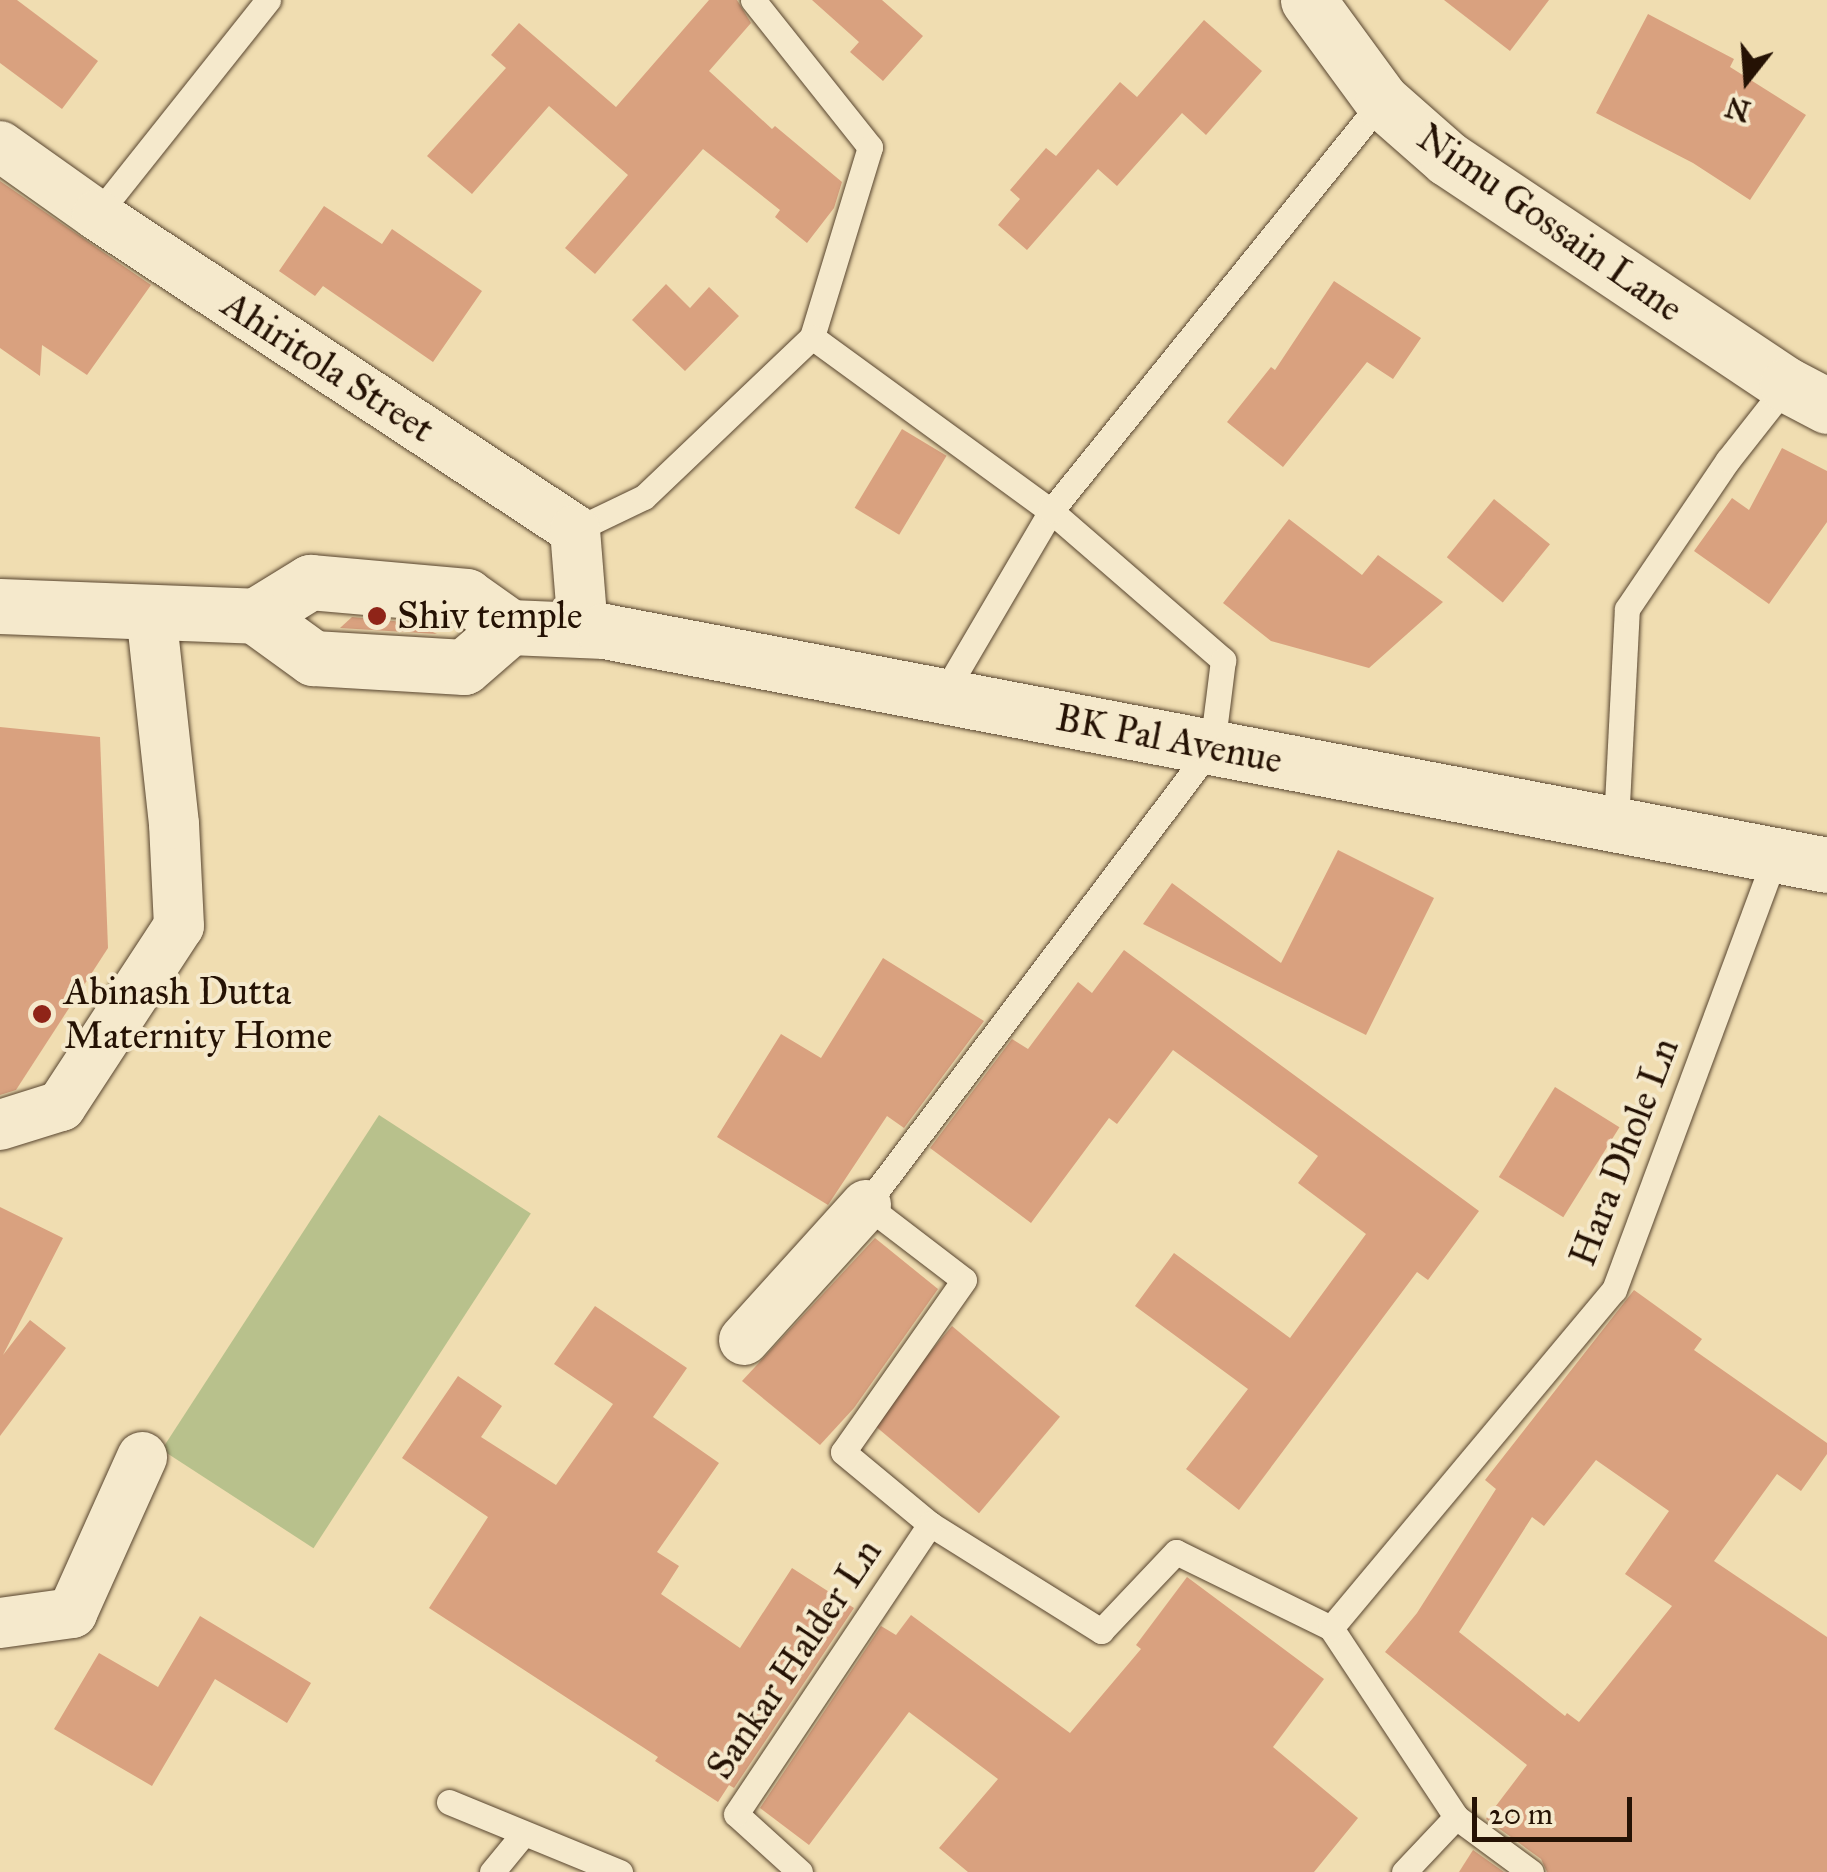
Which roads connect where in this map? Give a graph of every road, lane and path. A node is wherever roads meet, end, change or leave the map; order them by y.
1 (268, 0) edge
2 (754, 0) edge
3 (1308, 0) edge
4 (1382, 102) junction
5 (0, 146) edge
6 (97, 215) junction
7 (812, 336) junction
8 (1807, 396) edge
9 (1051, 511) junction
10 (575, 530) junction
11 (0, 606) edge
12 (152, 612) junction
13 (255, 616) junction
14 (510, 627) junction
15 (583, 630) junction
16 (943, 695) junction
17 (1212, 747) junction
18 (1616, 824) junction
19 (1802, 860) edge
20 (0, 1125) edge
21 (866, 1205) junction
22 (744, 1340) dead end
23 (142, 1456) dead end
24 (930, 1524) junction
25 (0, 1623) edge
26 (1331, 1628) junction
27 (449, 1802) dead end
28 (1456, 1818) junction
29 (524, 1833) junction
30 (492, 1872) edge
31 (620, 1872) edge
32 (800, 1872) edge
33 (1404, 1872) edge
34 (1531, 1872) edge

1 - 6 lane
2 - 7 lane
3 - 4 main road, Nimu Gossain Lane
4 - 8 main road, Nimu Gossain Lane
4 - 9 lane
5 - 6 street, Ahiritola Street
6 - 10 street, Ahiritola Street
7 - 9 lane
7 - 10 lane
8 - 18 lane
9 - 16 lane
9 - 17 lane
10 - 15 street
11 - 12 main road
12 - 13 main road
12 - 20 street
13 - 14 main road
13 - 14 main road
14 - 15 main road, BK Pal Avenue
15 - 16 main road, BK Pal Avenue
16 - 17 main road, BK Pal Avenue
17 - 18 main road, BK Pal Avenue
17 - 21 lane
18 - 19 main road, BK Pal Avenue
19 - 26 lane, Hara Dhole Ln
21 - 22 street
21 - 24 lane
23 - 25 street
24 - 26 lane
24 - 32 lane, Sankar Halder Ln
26 - 28 lane
27 - 29 lane
28 - 33 lane
28 - 34 lane
29 - 30 lane
29 - 31 lane

